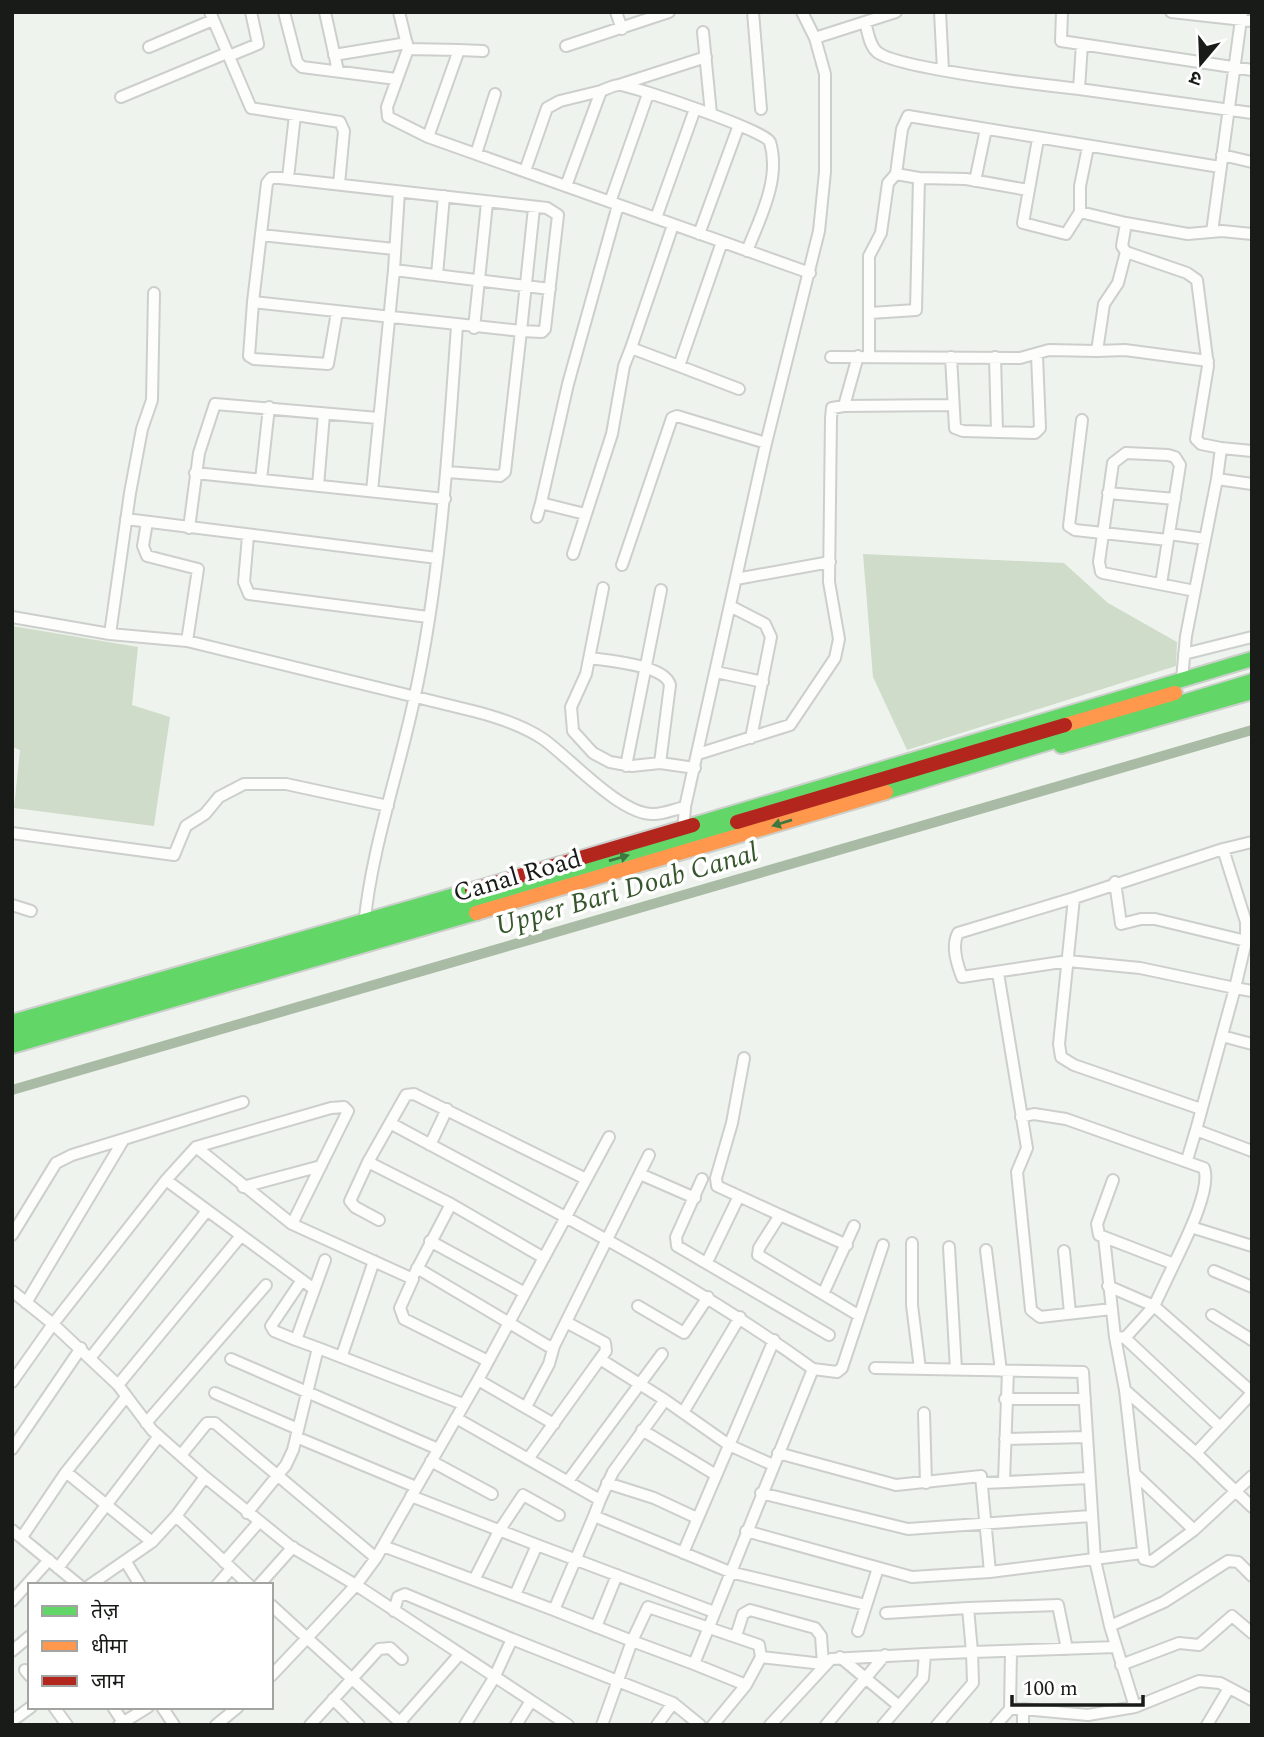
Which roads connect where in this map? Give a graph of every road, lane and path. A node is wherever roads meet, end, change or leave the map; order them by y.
1 (251, 12) edge
2 (285, 12) edge
3 (325, 12) edge
4 (400, 12) edge
5 (616, 12) edge
6 (669, 12) edge
7 (753, 12) edge
8 (802, 12) edge
9 (896, 12) edge
10 (940, 12) edge
11 (1062, 12) edge
12 (1171, 12) edge
13 (1197, 14) edge
14 (211, 16) edge
15 (1245, 18) edge
16 (865, 22) junction
17 (622, 29) junction
18 (703, 32) dead end
19 (815, 38) junction
20 (1082, 44) junction
21 (407, 46) junction
22 (566, 46) dead end
23 (149, 47) dead end
24 (459, 50) junction
25 (483, 51) dead end
26 (228, 54) junction
27 (334, 55) junction
28 (706, 57) junction
29 (1234, 68) junction
30 (943, 70) junction
31 (1252, 70) edge
32 (338, 71) junction
33 (397, 79) junction
34 (619, 85) junction
35 (1079, 89) junction
36 (601, 91) junction
37 (495, 94) dead end
38 (648, 94) junction
39 (121, 97) dead end
40 (695, 109) junction
41 (761, 109) dead end
42 (1228, 110) junction
43 (1252, 113) edge
44 (711, 114) junction
45 (295, 115) junction
46 (739, 124) junction
47 (986, 129) junction
48 (428, 137) junction
49 (1038, 139) junction
50 (1088, 147) junction
51 (476, 154) junction
52 (1222, 155) junction
53 (1252, 162) edge
54 (1220, 167) junction
55 (525, 171) junction
56 (896, 174) junction
57 (288, 178) junction
58 (919, 178) junction
59 (975, 181) junction
60 (339, 184) junction
61 (566, 186) junction
62 (1028, 190) junction
63 (399, 191) junction
64 (444, 196) junction
65 (487, 203) junction
66 (614, 204) junction
67 (534, 208) junction
68 (1080, 212) junction
69 (656, 218) junction
70 (1126, 223) junction
71 (673, 225) junction
72 (1212, 232) junction
73 (699, 234) junction
74 (1252, 234) edge
75 (261, 236) junction
76 (722, 242) junction
77 (394, 249) junction
78 (747, 251) junction
79 (1126, 252) junction
80 (394, 270) junction
81 (810, 273) junction
82 (437, 275) junction
83 (479, 280) junction
84 (525, 286) junction
85 (550, 289) junction
86 (154, 293) dead end
87 (253, 302) junction
88 (337, 312) junction
89 (870, 313) junction
90 (388, 318) junction
91 (457, 326) junction
92 (474, 328) junction
93 (521, 331) junction
94 (631, 348) junction
95 (1097, 351) junction
96 (1037, 355) junction
97 (864, 356) junction
98 (831, 357) dead end
99 (951, 357) junction
100 (995, 358) junction
101 (1208, 360) junction
102 (679, 366) junction
103 (738, 389) dead end
104 (952, 405) junction
105 (844, 406) junction
106 (269, 407) junction
107 (324, 414) junction
108 (378, 418) junction
109 (1082, 420) dead end
110 (997, 432) junction
111 (766, 443) junction
112 (1221, 448) junction
113 (1252, 451) edge
114 (447, 472) junction
115 (195, 473) junction
116 (1217, 479) junction
117 (261, 480) junction
118 (1252, 484) edge
119 (318, 486) junction
120 (372, 491) junction
121 (1108, 493) junction
122 (445, 499) junction
123 (1175, 499) junction
124 (541, 503) junction
125 (585, 514) junction
126 (537, 517) dead end
127 (126, 519) junction
128 (147, 522) junction
129 (189, 528) junction
130 (1103, 533) junction
131 (248, 536) junction
132 (1169, 537) junction
133 (1205, 539) junction
134 (573, 554) dead end
135 (437, 558) junction
136 (830, 562) junction
137 (622, 565) dead end
138 (736, 579) junction
139 (1161, 584) junction
140 (603, 588) dead end
141 (661, 590) dead end
142 (1195, 591) junction
143 (730, 606) junction
144 (12, 617) edge
145 (428, 617) junction
146 (110, 634) junction
147 (1252, 638) edge
148 (187, 641) junction
149 (1184, 654) junction
150 (590, 657) junction
151 (1252, 659) edge
152 (644, 668) junction
153 (1252, 670) edge
154 (716, 672) junction
155 (1252, 681) edge
156 (763, 682) junction
157 (1188, 689) junction
158 (1252, 692) edge
159 (415, 699) junction
160 (1059, 715) junction
161 (751, 738) junction
162 (1034, 741) junction
163 (698, 754) junction
164 (660, 763) junction
165 (626, 766) junction
166 (695, 768) junction
167 (388, 806) junction
168 (685, 807) junction
169 (12, 833) edge
170 (684, 839) junction
171 (1252, 842) edge
172 (1223, 849) junction
173 (1115, 882) junction
174 (1074, 898) junction
175 (12, 905) edge
176 (31, 911) dead end
177 (364, 933) junction
178 (1246, 941) junction
179 (1068, 961) junction
180 (998, 973) junction
181 (1235, 988) junction
182 (1252, 991) edge
183 (12, 1022) edge
184 (12, 1035) edge
185 (1222, 1036) junction
186 (1252, 1044) edge
187 (12, 1046) edge
188 (744, 1058) dead end
189 (243, 1102) dead end
190 (447, 1109) junction
191 (1201, 1109) junction
192 (1021, 1117) junction
193 (390, 1124) junction
194 (1196, 1130) junction
195 (609, 1137) dead end
196 (124, 1139) junction
197 (430, 1145) junction
198 (196, 1147) junction
199 (1252, 1150) edge
200 (649, 1155) dead end
201 (1187, 1160) junction
202 (368, 1162) junction
203 (321, 1166) junction
204 (640, 1174) junction
205 (586, 1179) junction
206 (702, 1179) dead end
207 (166, 1180) junction
208 (1113, 1180) dead end
209 (243, 1187) junction
210 (739, 1196) junction
211 (695, 1198) junction
212 (451, 1204) junction
213 (206, 1212) junction
214 (780, 1214) junction
215 (566, 1218) junction
216 (379, 1220) dead end
217 (292, 1224) junction
218 (854, 1226) dead end
219 (1191, 1227) junction
220 (13, 1233) edge
221 (240, 1237) junction
222 (1104, 1237) junction
223 (608, 1240) junction
224 (430, 1241) junction
225 (912, 1243) dead end
226 (847, 1245) junction
227 (883, 1245) dead end
228 (1252, 1246) edge
229 (949, 1247) dead end
230 (986, 1250) dead end
231 (1065, 1251) dead end
232 (544, 1258) junction
233 (325, 1260) dead end
234 (374, 1261) junction
235 (707, 1262) junction
236 (1174, 1264) junction
237 (1214, 1271) dead end
238 (415, 1273) junction
239 (302, 1280) junction
240 (266, 1285) dead end
241 (1108, 1286) junction
242 (1252, 1287) edge
243 (314, 1289) junction
244 (12, 1291) edge
245 (525, 1293) junction
246 (823, 1294) junction
247 (708, 1297) junction
248 (26, 1303) junction
249 (1154, 1306) junction
250 (638, 1307) dead end
251 (1111, 1309) junction
252 (1070, 1313) junction
253 (858, 1315) junction
254 (1212, 1315) dead end
255 (740, 1317) junction
256 (566, 1322) junction
257 (509, 1323) junction
258 (53, 1324) junction
259 (830, 1335) dead end
260 (1120, 1337) junction
261 (296, 1339) junction
262 (774, 1340) junction
263 (1252, 1340) edge
264 (554, 1346) junction
265 (81, 1348) junction
266 (318, 1348) junction
267 (662, 1354) dead end
268 (342, 1355) junction
269 (91, 1357) junction
270 (600, 1359) junction
271 (231, 1360) dead end
272 (488, 1360) junction
273 (875, 1368) dead end
274 (814, 1369) junction
275 (920, 1369) junction
276 (956, 1370) junction
277 (1004, 1371) junction
278 (478, 1380) junction
279 (12, 1382) edge
280 (639, 1382) junction
281 (118, 1385) junction
282 (1125, 1390) junction
283 (306, 1391) junction
284 (215, 1393) dead end
285 (1252, 1393) edge
286 (126, 1397) junction
287 (1005, 1399) junction
288 (1085, 1399) junction
289 (665, 1401) junction
290 (463, 1404) junction
291 (527, 1405) junction
292 (684, 1411) junction
293 (924, 1413) dead end
294 (456, 1418) junction
295 (146, 1423) junction
296 (554, 1424) junction
297 (1220, 1427) junction
298 (642, 1430) junction
299 (297, 1433) junction
300 (159, 1436) junction
301 (1087, 1437) junction
302 (1005, 1439) junction
303 (729, 1445) junction
304 (12, 1448) edge
305 (438, 1449) junction
306 (778, 1453) junction
307 (1196, 1453) junction
308 (181, 1455) junction
309 (528, 1459) junction
310 (431, 1461) junction
311 (773, 1465) junction
312 (66, 1472) junction
313 (1134, 1473) junction
314 (277, 1475) junction
315 (716, 1475) junction
316 (1252, 1476) edge
317 (205, 1477) junction
318 (1089, 1478) junction
319 (568, 1480) junction
320 (1004, 1481) junction
321 (607, 1483) junction
322 (926, 1483) junction
323 (984, 1483) junction
324 (414, 1492) junction
325 (1238, 1492) junction
326 (761, 1493) junction
327 (492, 1494) dead end
328 (600, 1500) junction
329 (109, 1504) junction
330 (1252, 1507) edge
331 (247, 1513) junction
332 (559, 1515) dead end
333 (176, 1516) junction
334 (594, 1516) junction
335 (1091, 1516) junction
336 (697, 1518) junction
337 (259, 1522) junction
338 (986, 1522) junction
339 (12, 1530) edge
340 (1194, 1530) junction
341 (499, 1531) junction
342 (746, 1531) junction
343 (22, 1537) junction
344 (152, 1542) junction
345 (537, 1545) junction
346 (383, 1546) junction
347 (293, 1548) junction
348 (683, 1553) junction
349 (1142, 1553) junction
350 (376, 1559) junction
351 (576, 1559) junction
352 (1095, 1560) junction
353 (126, 1562) junction
354 (53, 1564) junction
355 (228, 1566) junction
356 (878, 1568) junction
357 (730, 1572) junction
358 (990, 1572) junction
359 (617, 1575) junction
360 (1252, 1576) edge
361 (474, 1580) junction
362 (32, 1583) edge
363 (77, 1583) edge
364 (93, 1583) edge
365 (139, 1583) edge
366 (218, 1583) edge
367 (247, 1583) edge
368 (261, 1583) edge
369 (356, 1585) junction
370 (28, 1587) edge
371 (515, 1595) junction
372 (12, 1601) edge
373 (866, 1605) junction
374 (273, 1607) edge
375 (968, 1608) junction
376 (554, 1610) junction
377 (394, 1611) junction
378 (714, 1612) junction
379 (886, 1614) dead end
380 (1110, 1626) junction
381 (596, 1627) junction
382 (708, 1627) junction
383 (858, 1631) dead end
384 (1252, 1633) edge
385 (736, 1636) junction
386 (28, 1638) edge
387 (307, 1638) junction
388 (512, 1639) junction
389 (632, 1641) junction
390 (1116, 1647) junction
391 (1067, 1649) junction
392 (12, 1651) edge
393 (972, 1651) junction
394 (1011, 1652) junction
395 (925, 1654) junction
396 (459, 1655) junction
397 (885, 1655) junction
398 (761, 1657) junction
399 (840, 1657) junction
400 (402, 1659) dead end
401 (694, 1664) junction
402 (823, 1664) junction
403 (1121, 1665) junction
404 (273, 1674) edge
405 (351, 1678) junction
406 (494, 1678) junction
407 (866, 1678) junction
408 (618, 1682) junction
409 (746, 1685) junction
410 (1229, 1688) junction
411 (333, 1699) junction
412 (1252, 1700) edge
413 (531, 1701) junction
414 (673, 1703) junction
415 (899, 1706) junction
416 (1135, 1707) junction
417 (28, 1709) edge
418 (55, 1709) edge
419 (145, 1709) edge
420 (163, 1709) edge
421 (236, 1709) edge
422 (1010, 1709) junction
423 (1023, 1709) junction
424 (1061, 1719) edge
425 (12, 1721) edge
426 (121, 1723) edge
427 (401, 1723) edge
428 (565, 1724) edge
429 (67, 1725) edge
430 (174, 1725) edge
431 (216, 1725) edge
432 (310, 1725) edge
433 (359, 1725) edge
434 (465, 1725) edge
435 (516, 1725) edge
436 (602, 1725) edge
437 (657, 1725) edge
438 (700, 1725) edge
439 (713, 1725) edge
440 (770, 1725) edge
441 (826, 1725) edge
442 (883, 1725) edge
443 (937, 1725) edge
444 (996, 1725) edge
445 (1023, 1725) edge
446 (1207, 1725) edge

1 - 26 street
2 - 32 street
3 - 27 street
4 - 21 street
5 - 17 street
6 - 17 street
7 - 41 street
8 - 19 street
9 - 16 street
10 - 30 street
11 - 20 street
12 - 13 street
13 - 15 street
14 - 23 street
14 - 26 street
15 - 29 street
16 - 19 street
16 - 30 street
17 - 22 street
18 - 28 street
19 - 81 street
20 - 29 street
20 - 35 street
21 - 24 street
21 - 27 street
21 - 33 street
24 - 25 street
24 - 48 street
26 - 39 street
26 - 45 street
27 - 32 street
28 - 34 street
28 - 44 street
29 - 31 street
29 - 42 street
30 - 35 street
32 - 33 street
33 - 48 street
34 - 36 street
34 - 38 street
35 - 42 street
36 - 55 street
36 - 61 street
37 - 51 street
38 - 40 street
38 - 66 street
40 - 44 street
40 - 69 street
42 - 43 street
42 - 52 street
44 - 46 street
45 - 57 street
45 - 60 street
46 - 73 street
46 - 78 street
47 - 49 street
47 - 56 street
47 - 59 street
48 - 51 street
49 - 50 street
49 - 62 street
50 - 54 street
50 - 68 street
51 - 55 street
52 - 53 street
52 - 54 street
54 - 72 street
55 - 61 street
56 - 58 street
56 - 89 street
57 - 60 street
57 - 75 street
58 - 59 street
58 - 89 street
59 - 62 street
60 - 63 street
61 - 66 street
62 - 68 street
63 - 64 street
63 - 77 street
64 - 65 street
64 - 82 street
65 - 67 street
65 - 83 street
66 - 69 street
66 - 124 street
67 - 84 street
67 - 85 street
68 - 70 street
69 - 71 street
70 - 72 street
70 - 79 street
71 - 73 street
71 - 94 street
72 - 74 street
73 - 76 street
75 - 77 street
75 - 87 street
76 - 78 street
76 - 102 street
77 - 80 street
78 - 81 street
79 - 95 street
79 - 101 street
80 - 82 street
80 - 90 street
81 - 111 street
82 - 83 street
83 - 84 street
83 - 92 street
84 - 85 street
84 - 93 street
85 - 93 street
86 - 127 street
87 - 88 street
87 - 88 street
88 - 90 street
89 - 97 street
90 - 91 street
90 - 108 street
91 - 92 street
91 - 114 street
92 - 93 street
93 - 114 street
94 - 102 street
94 - 125 street
95 - 96 street
95 - 101 street
96 - 100 street
96 - 110 street
97 - 98 street
97 - 99 street
97 - 105 street
99 - 100 street
99 - 104 street
100 - 110 street
101 - 112 street
102 - 103 street
104 - 105 street
104 - 110 street
105 - 136 street
106 - 107 street
106 - 115 street
106 - 117 street
107 - 108 street
107 - 119 street
108 - 120 street
109 - 130 street
111 - 137 street
111 - 138 street
112 - 113 street
112 - 116 street
114 - 122 street
115 - 117 street
115 - 129 street
116 - 118 street
116 - 133 street
117 - 119 street
119 - 120 street
120 - 122 street
121 - 123 street
121 - 123 street
121 - 130 street
122 - 135 street
123 - 132 street
124 - 125 street
124 - 126 street
125 - 134 street
127 - 128 street
127 - 146 street
128 - 129 street
128 - 148 street
129 - 131 street
130 - 132 street
130 - 139 street
131 - 135 street
131 - 145 street
132 - 133 street
132 - 139 street
133 - 142 street
135 - 145 street
136 - 138 street
136 - 161 street
138 - 143 street
139 - 142 street
140 - 150 street
141 - 152 street
142 - 149 street
143 - 154 street
143 - 156 street
144 - 146 street
145 - 159 street
146 - 148 street
147 - 149 street
148 - 159 street
149 - 157 street
150 - 152 street
150 - 165 street
151 - 157 main road
152 - 164 street
152 - 165 street
153 - 157 main road
154 - 156 street
154 - 163 street
155 - 157 main road
156 - 161 street
157 - 160 main road
157 - 162 main road
158 - 162 main road
159 - 167 street
159 - 168 street
160 - 162 main road
160 - 170 main road
161 - 163 street
162 - 170 main road, Canal Road
163 - 166 street
164 - 165 street
164 - 166 street
166 - 168 street
167 - 169 street
167 - 177 street
168 - 170 street
170 - 177 main road, Canal Road
171 - 172 street
172 - 173 street
172 - 178 street
173 - 174 street
173 - 178 street
174 - 179 street
174 - 180 street
175 - 176 street
177 - 183 main road
177 - 184 main road, Canal Road
177 - 187 main road, Canal Road
178 - 181 street
179 - 180 street
179 - 181 street
179 - 191 street
180 - 192 street
181 - 182 street
181 - 185 street
185 - 186 street
185 - 191 street
188 - 210 street
189 - 196 street
190 - 193 street
190 - 197 street
190 - 205 street
191 - 194 street
192 - 201 street
192 - 252 street
193 - 197 street
193 - 202 street
194 - 199 street
194 - 201 street
195 - 205 street
196 - 220 street
196 - 248 street
197 - 215 street
198 - 203 street
198 - 207 street
198 - 209 street
200 - 204 street
201 - 219 street
202 - 212 street
202 - 216 street
203 - 209 street
203 - 217 street
204 - 211 street
204 - 223 street
205 - 215 street
206 - 211 street
207 - 213 street
207 - 258 street
208 - 222 street
209 - 217 street
210 - 214 street
210 - 235 street
211 - 235 street
212 - 224 street
212 - 232 street
213 - 221 street
213 - 269 street
214 - 226 street
214 - 246 street
215 - 223 street
215 - 232 street
217 - 234 street
218 - 226 street
219 - 228 street
219 - 236 street
221 - 239 street
221 - 281 street
222 - 236 street
222 - 241 street
223 - 247 street
223 - 256 street
224 - 238 street
224 - 245 street
225 - 275 street
226 - 246 street
227 - 253 street
229 - 276 street
230 - 277 street
231 - 252 street
232 - 245 street
233 - 243 street
234 - 238 street
234 - 268 street
235 - 259 street
236 - 249 street
237 - 242 street
238 - 257 street
238 - 272 street
239 - 243 street
239 - 261 street
240 - 295 street
241 - 249 street
241 - 251 street
243 - 261 street
244 - 248 street
245 - 257 street
246 - 253 street
247 - 250 street
247 - 255 street
248 - 258 street
249 - 260 street
249 - 285 street
251 - 252 street
251 - 260 street
253 - 274 street
254 - 263 street
255 - 262 street
255 - 292 street
256 - 264 street
256 - 270 street
257 - 264 street
257 - 272 street
258 - 265 street
258 - 279 street
260 - 282 street
260 - 297 street
261 - 266 street
262 - 274 street
262 - 303 street
264 - 291 street
265 - 269 street
265 - 304 street
266 - 268 street
266 - 283 street
267 - 280 street
268 - 290 street
269 - 281 street
270 - 280 street
270 - 296 street
271 - 283 street
272 - 278 street
273 - 275 street
274 - 306 street
275 - 276 street
276 - 277 street
277 - 287 street
277 - 288 street
278 - 290 street
278 - 291 street
280 - 289 street
280 - 319 street
281 - 286 street
282 - 307 street
282 - 313 street
283 - 299 street
283 - 305 street
284 - 299 street
285 - 297 street
286 - 295 street
286 - 312 street
287 - 288 street
287 - 302 street
288 - 301 street
289 - 292 street
289 - 298 street
290 - 294 street
291 - 296 street
292 - 303 street
293 - 322 street
294 - 305 street
294 - 309 street
295 - 300 street
296 - 309 street
297 - 307 street
298 - 315 street
298 - 321 street
299 - 314 street
299 - 324 street
300 - 308 street
300 - 329 street
301 - 302 street
301 - 318 street
302 - 320 street
303 - 311 street
303 - 315 street
305 - 310 street
306 - 311 street
306 - 322 street
307 - 325 street
308 - 314 street
308 - 317 street
309 - 319 street
310 - 324 street
310 - 327 street
311 - 326 street
312 - 329 street
312 - 343 street
313 - 340 street
313 - 349 street
314 - 331 street
314 - 350 street
315 - 336 street
316 - 325 street
317 - 331 street
317 - 333 street
318 - 320 street
318 - 335 street
319 - 328 street
320 - 323 street
321 - 328 street
321 - 336 street
322 - 323 street
323 - 338 street
324 - 341 street
324 - 346 street
325 - 330 street
325 - 340 street
326 - 338 street
326 - 342 street
328 - 334 street
329 - 344 street
329 - 354 street
331 - 337 street
332 - 341 street
333 - 344 street
333 - 355 street
334 - 348 street
334 - 351 street
335 - 338 street
335 - 352 street
336 - 348 street
337 - 347 street
337 - 355 street
338 - 358 street
339 - 343 street
340 - 349 street
341 - 345 street
341 - 361 street
342 - 356 street
342 - 357 street
343 - 354 street
344 - 353 street
345 - 351 street
345 - 371 street
346 - 350 street
346 - 361 street
347 - 368 street
347 - 369 street
348 - 357 street
349 - 352 street
350 - 369 street
351 - 359 street
351 - 376 street
352 - 358 street
352 - 380 street
353 - 364 street
353 - 365 street
354 - 362 street
354 - 363 street
355 - 366 street
355 - 367 street
356 - 358 street
356 - 373 street
357 - 373 street
357 - 378 street
359 - 378 street
359 - 381 street
360 - 380 street
361 - 371 street
369 - 377 street
369 - 387 street
370 - 372 street
371 - 376 street
373 - 383 street
374 - 387 street
375 - 379 street
375 - 391 street
375 - 393 street
376 - 381 street
377 - 388 street
377 - 396 street
378 - 382 street
380 - 390 street
381 - 389 street
382 - 385 street
382 - 389 street
382 - 401 street
384 - 403 street
385 - 398 street
385 - 402 street
386 - 392 street
387 - 404 street
387 - 405 street
388 - 406 street
388 - 408 street
389 - 401 street
389 - 408 street
390 - 391 street
390 - 403 street
391 - 394 street
393 - 394 street
393 - 395 street
393 - 443 street
394 - 422 street
395 - 397 street
395 - 415 street
396 - 406 street
396 - 427 street
397 - 399 street
397 - 407 street
398 - 402 street
398 - 409 street
399 - 402 street
399 - 407 street
400 - 405 street
401 - 409 street
402 - 440 street
403 - 416 street
405 - 411 street
405 - 427 street
406 - 413 street
406 - 434 street
407 - 415 street
407 - 441 street
408 - 414 street
408 - 436 street
409 - 439 street
410 - 412 street
410 - 416 street
410 - 446 street
411 - 432 street
411 - 433 street
413 - 428 street
413 - 435 street
414 - 437 street
414 - 438 street
415 - 442 street
416 - 424 street
417 - 425 street
418 - 429 street
419 - 426 street
420 - 430 street
421 - 431 street
422 - 423 street
422 - 444 street
423 - 424 street
423 - 445 street

